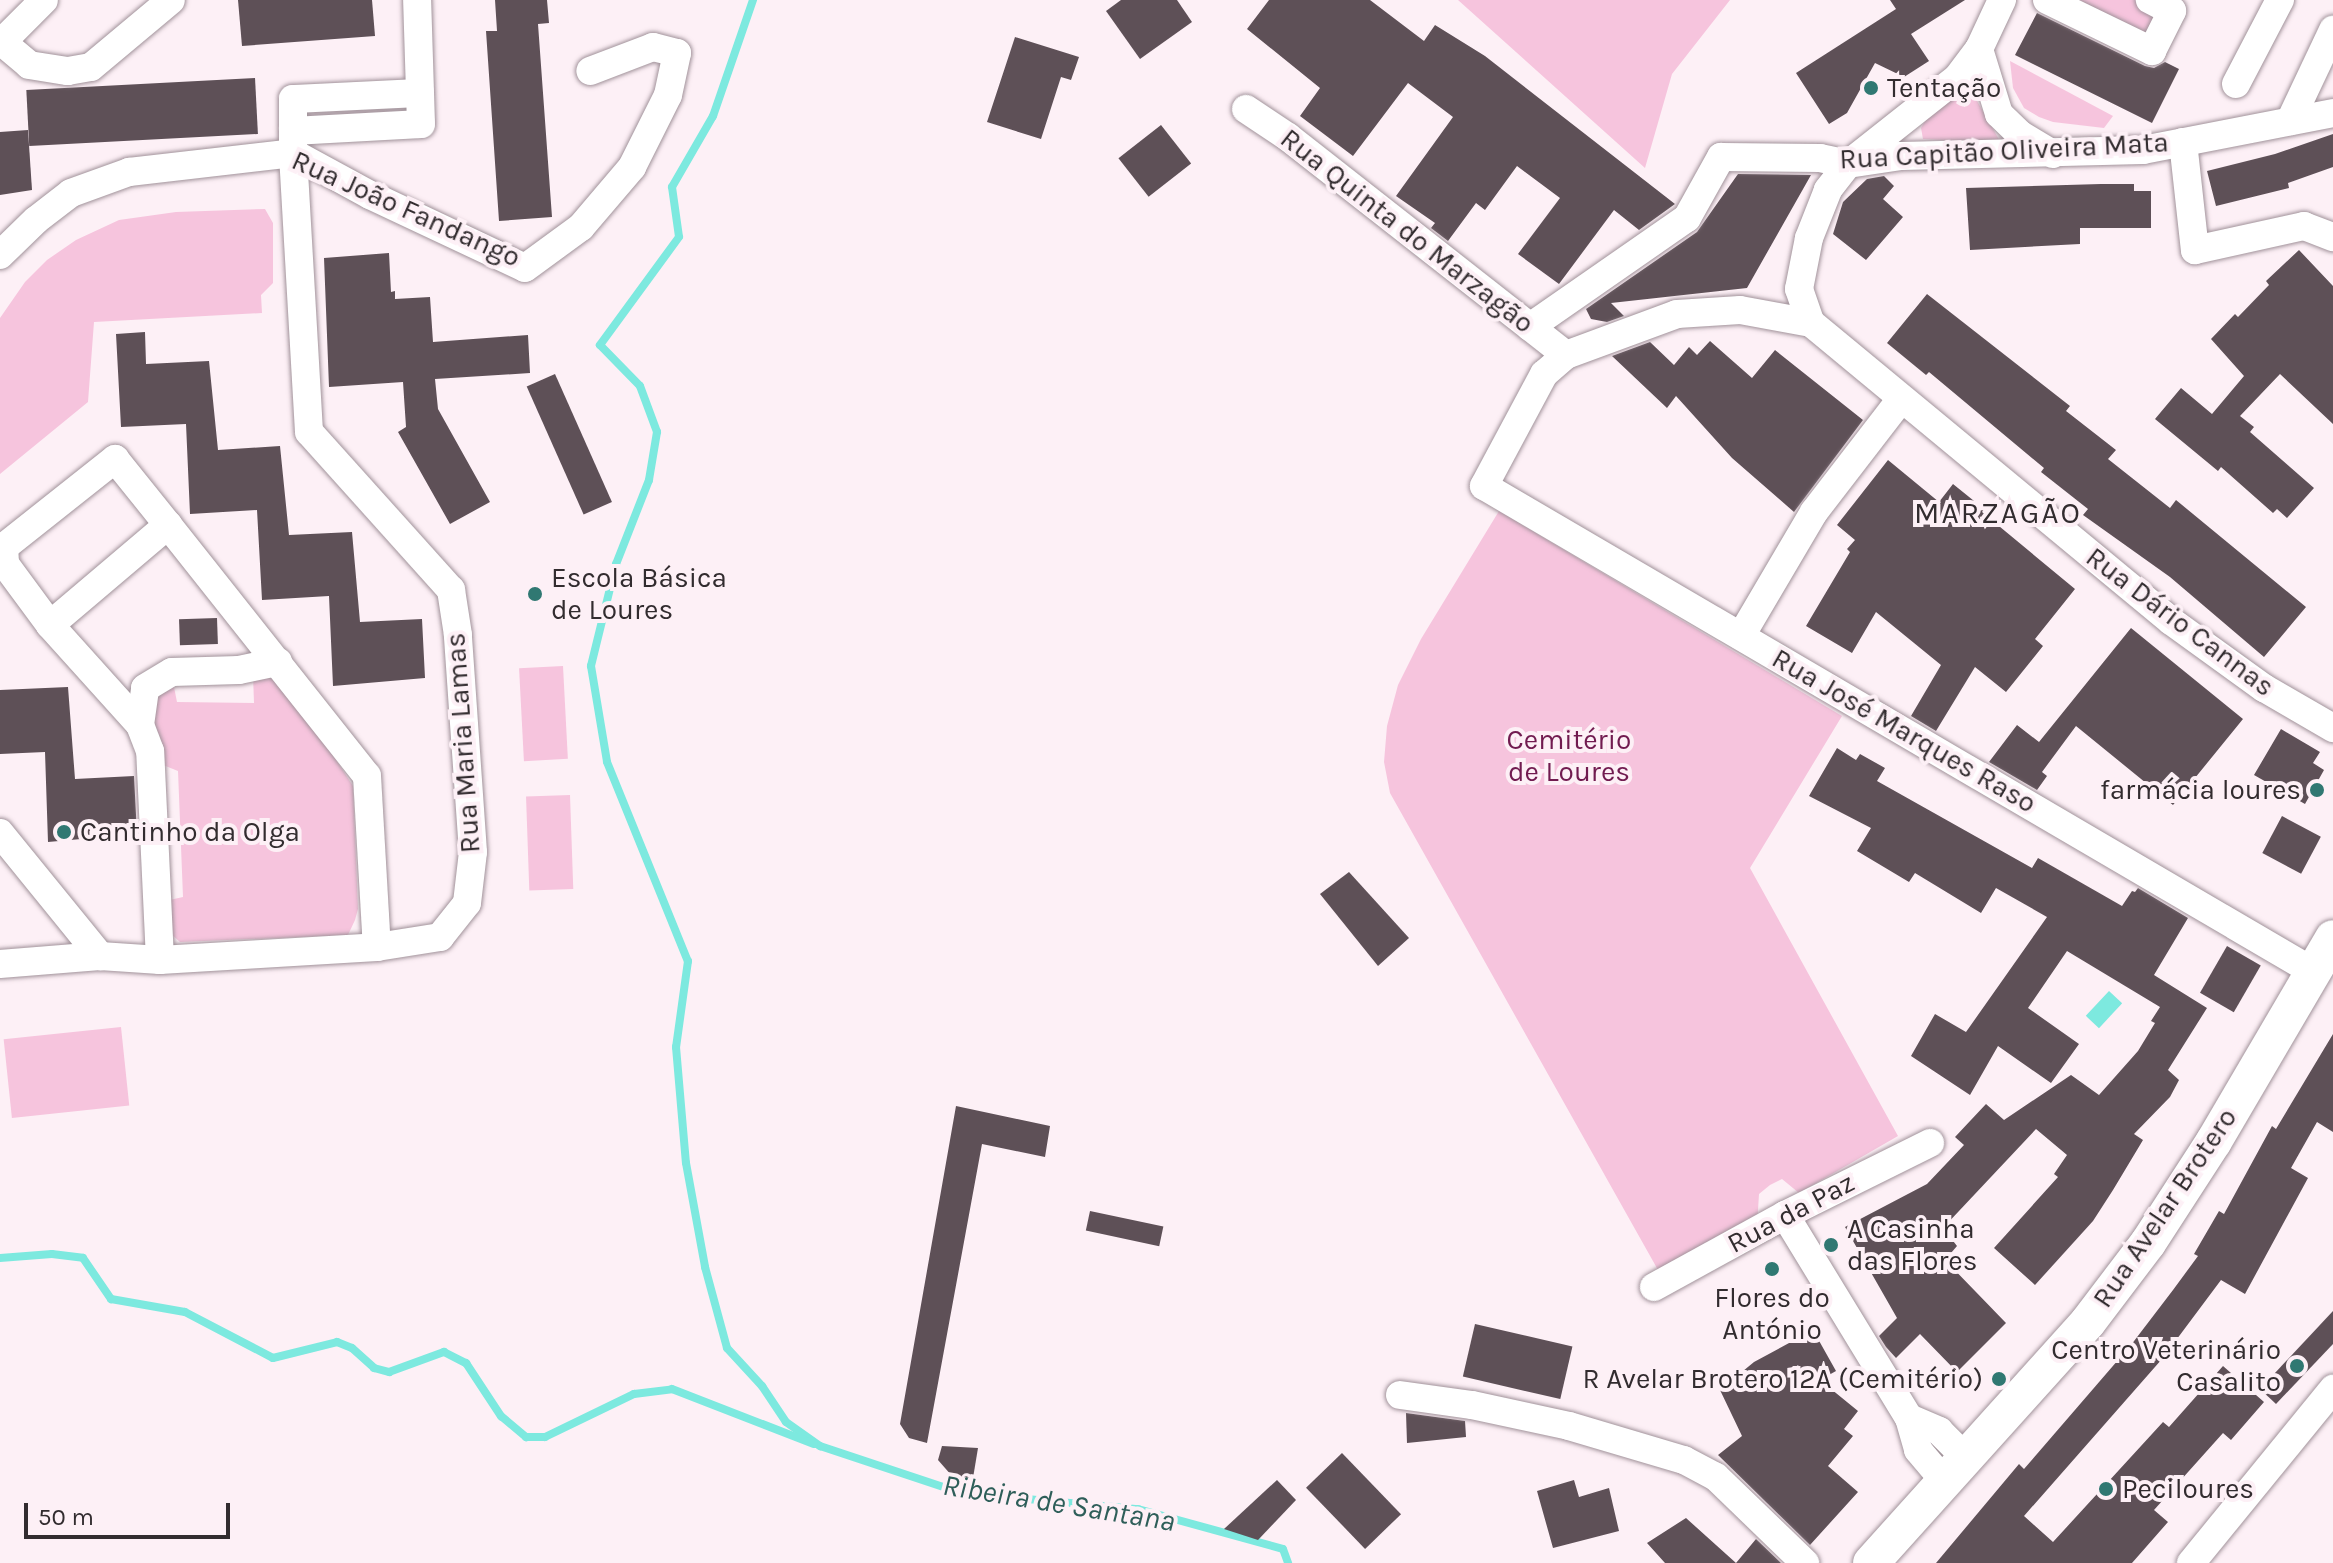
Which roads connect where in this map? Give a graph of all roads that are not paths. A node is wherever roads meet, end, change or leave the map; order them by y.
1 (44, 0) edge
2 (171, 0) edge
3 (417, 0) edge
4 (2002, 0) edge
5 (2047, 0) edge
6 (2150, 0) edge
7 (2280, 0) edge
8 (2333, 30) edge
9 (1, 43) edge
10 (1979, 49) junction
11 (590, 71) dead end
12 (2236, 84) dead end
13 (1246, 109) dead end
14 (2333, 113) edge
15 (2290, 121) junction
16 (293, 142) junction
17 (2183, 142) junction
18 (2054, 154) junction
19 (1848, 164) junction
20 (2333, 237) edge
21 (0, 255) edge
22 (1811, 323) junction
23 (1530, 327) junction
24 (1566, 355) junction
25 (1901, 399) junction
26 (168, 525) junction
27 (50, 625) junction
28 (1741, 636) junction
29 (278, 662) junction
30 (140, 725) junction
31 (2333, 728) edge
32 (0, 833) edge
33 (2333, 938) edge
34 (377, 947) junction
35 (100, 956) junction
36 (160, 960) junction
37 (0, 964) edge
38 (2314, 972) junction
39 (1930, 1143) dead end
40 (1785, 1215) junction
41 (1654, 1287) dead end
42 (2333, 1389) edge
43 (1400, 1395) dead end
44 (1956, 1470) junction
45 (1805, 1563) edge
46 (1871, 1563) edge
47 (2191, 1563) edge

1 - 9 street
2 - 9 street
3 - 16 street, Rua Maria Lamas
4 - 10 street
5 - 6 street
7 - 12 street
8 - 15 street
10 - 18 street
10 - 19 street
11 - 16 street, Rua João Fandango
13 - 23 street, Rua Quinta do Marzagão
14 - 15 street, Rua Capitão Oliveira Mata
15 - 17 street, Rua Capitão Oliveira Mata
16 - 21 street, Rua João Fandango
16 - 34 street, Rua Maria Lamas
17 - 18 street, Rua Capitão Oliveira Mata
17 - 20 street
18 - 19 street, Rua Capitão Oliveira Mata
19 - 22 street
19 - 23 street, Rua Capitão Oliveira Mata
22 - 24 street, Rua Dário Cannas
22 - 25 street, Rua Dário Cannas
23 - 24 street, Rua Quinta do Marzagão
24 - 28 street, Rua Dário Cannas
25 - 28 street, Rua José Marques Raso
25 - 31 street, Rua Dário Cannas
26 - 27 street
26 - 27 street
26 - 29 street
27 - 30 street
28 - 38 street, Rua José Marques Raso
29 - 30 street
29 - 34 street
30 - 36 street
32 - 35 street
33 - 38 main road, Rua Avelar Brotero
34 - 36 street, Rua Maria Lamas
35 - 36 street, Rua Maria Lamas
35 - 37 street, Rua Maria Lamas
38 - 44 main road, Rua Avelar Brotero
39 - 40 street, Rua da Paz
40 - 41 street, Rua da Paz
40 - 44 street
42 - 47 street
43 - 45 street
44 - 46 main road, Rua Avelar Brotero

